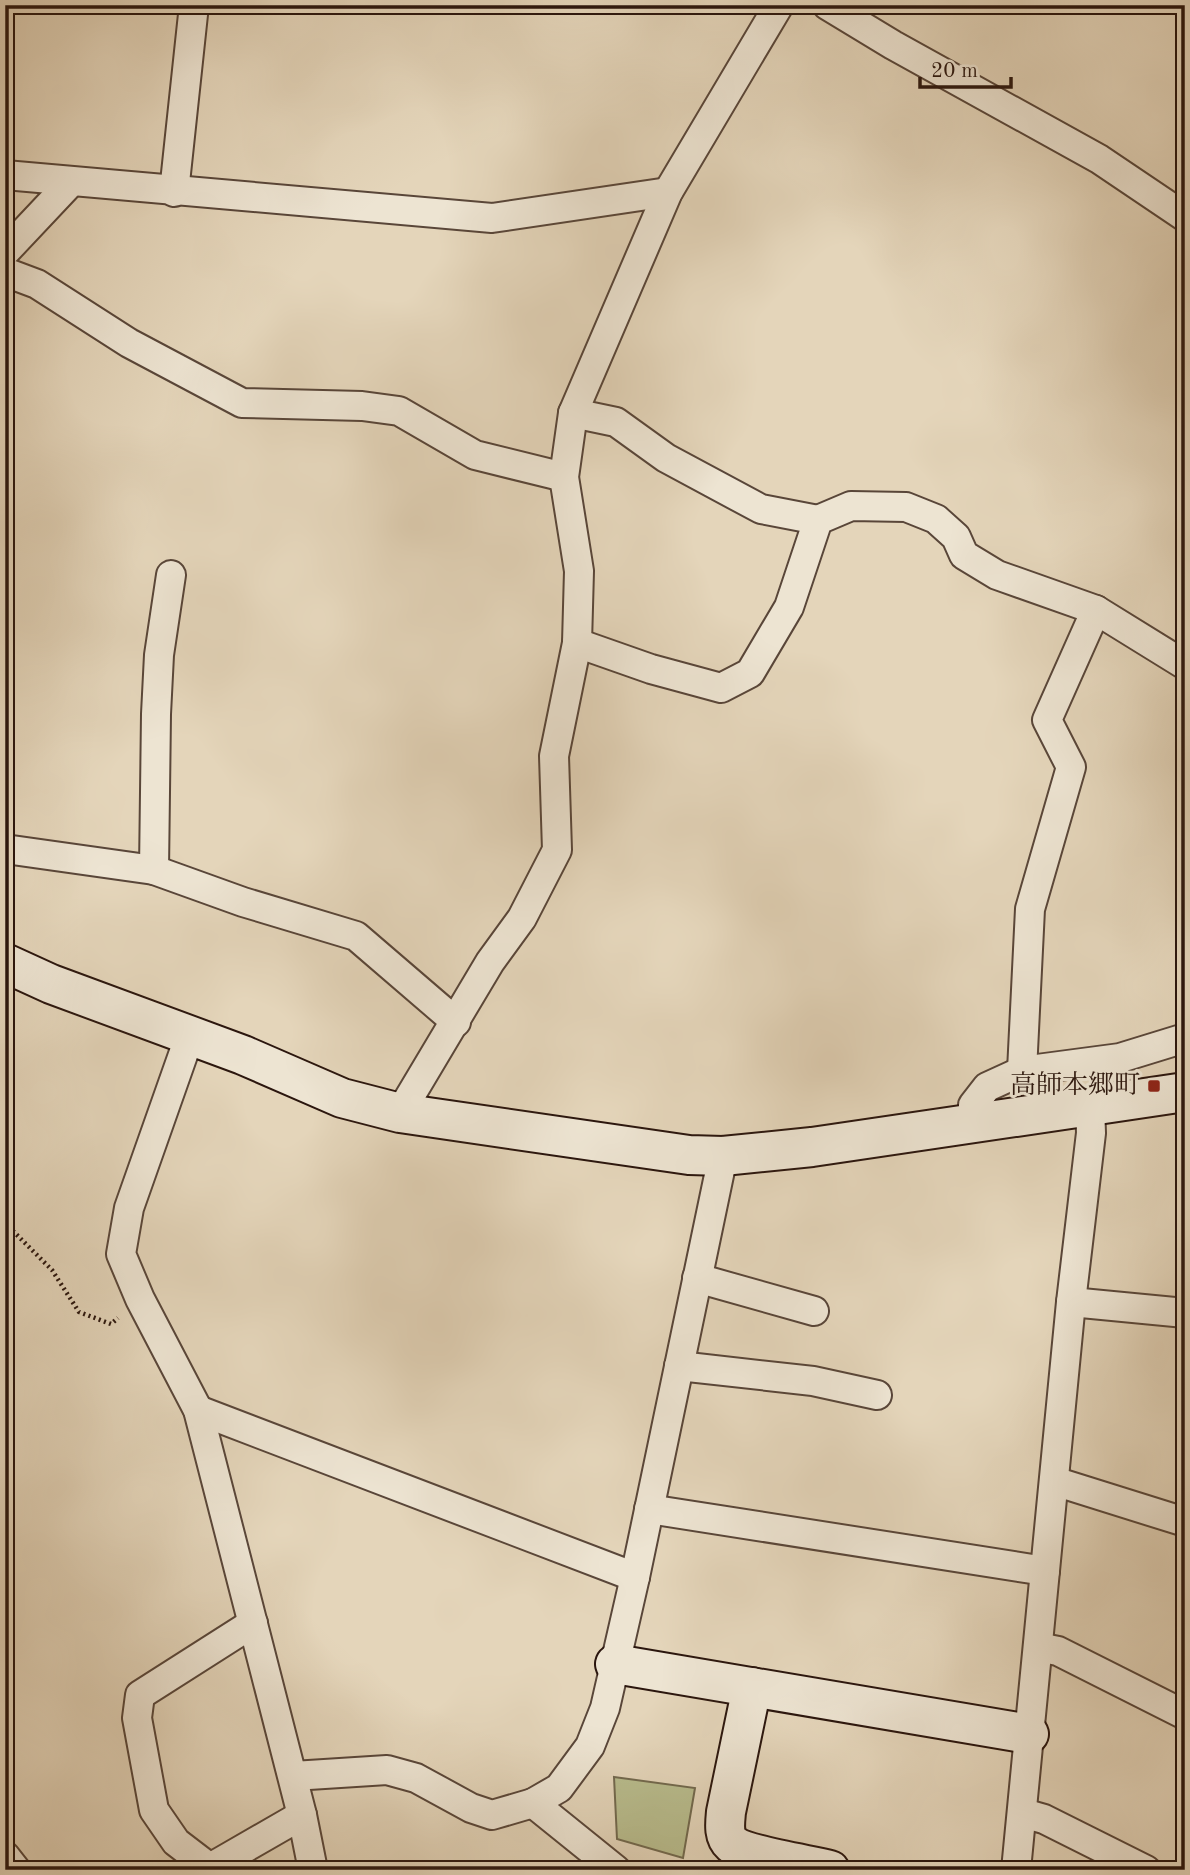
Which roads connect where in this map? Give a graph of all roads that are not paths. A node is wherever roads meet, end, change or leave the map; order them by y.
1 (194, 5) edge
2 (779, 5) edge
3 (827, 5) edge
4 (5, 175) edge
5 (71, 182) junction
6 (174, 192) junction
7 (668, 192) junction
8 (1185, 217) edge
9 (5, 252) edge
10 (5, 272) edge
11 (573, 413) junction
12 (564, 477) junction
13 (818, 520) junction
14 (171, 575) dead end
15 (1096, 610) junction
16 (577, 643) junction
17 (1185, 665) edge
18 (5, 849) edge
19 (154, 870) junction
20 (5, 962) edge
21 (456, 1023) junction
22 (190, 1035) junction
23 (1185, 1038) edge
24 (1022, 1071) junction
25 (1185, 1092) edge
26 (1090, 1106) junction
27 (401, 1113) junction
28 (974, 1123) junction
29 (723, 1156) junction
30 (697, 1278) junction
31 (1071, 1302) junction
32 (814, 1311) dead end
33 (1185, 1313) edge
34 (679, 1366) junction
35 (877, 1395) dead end
36 (198, 1410) junction
37 (1054, 1481) junction
38 (649, 1509) junction
39 (1185, 1522) edge
40 (1045, 1571) junction
41 (635, 1577) junction
42 (253, 1623) junction
43 (1038, 1647) junction
44 (615, 1664) junction
45 (752, 1687) junction
46 (1185, 1715) edge
47 (1030, 1734) junction
48 (292, 1776) junction
49 (533, 1804) junction
50 (1023, 1813) junction
51 (302, 1815) junction
52 (5, 1856) edge
53 (16, 1870) edge
54 (313, 1870) edge
55 (616, 1870) edge
56 (830, 1870) edge
57 (1016, 1870) edge
58 (1146, 1870) edge

1 - 6 street
2 - 7 street
3 - 8 street
4 - 5 street
5 - 6 street
5 - 9 street
6 - 7 street
7 - 11 street
10 - 12 street
11 - 12 street
11 - 13 street
12 - 16 street
13 - 15 street
13 - 16 street
14 - 19 street
15 - 17 street
15 - 24 street
16 - 21 street
18 - 19 street
19 - 21 street
20 - 22 street
21 - 27 street
22 - 27 street
22 - 36 street
23 - 24 street
24 - 28 street
25 - 26 street
26 - 28 street
26 - 31 street
27 - 29 street
28 - 29 street
29 - 30 street
30 - 32 street
30 - 34 street
31 - 33 street
31 - 37 street
34 - 35 street
34 - 38 street
36 - 41 street
36 - 42 street
37 - 39 street
37 - 40 street
38 - 40 street
38 - 41 street
40 - 43 street
41 - 44 street
42 - 48 street
42 - 51 street
43 - 46 street
43 - 47 street
44 - 45 street
44 - 49 street
45 - 47 street
45 - 56 street
47 - 50 street
48 - 49 street
48 - 51 street
49 - 55 street
50 - 57 street
50 - 58 street
51 - 54 street
52 - 53 street

